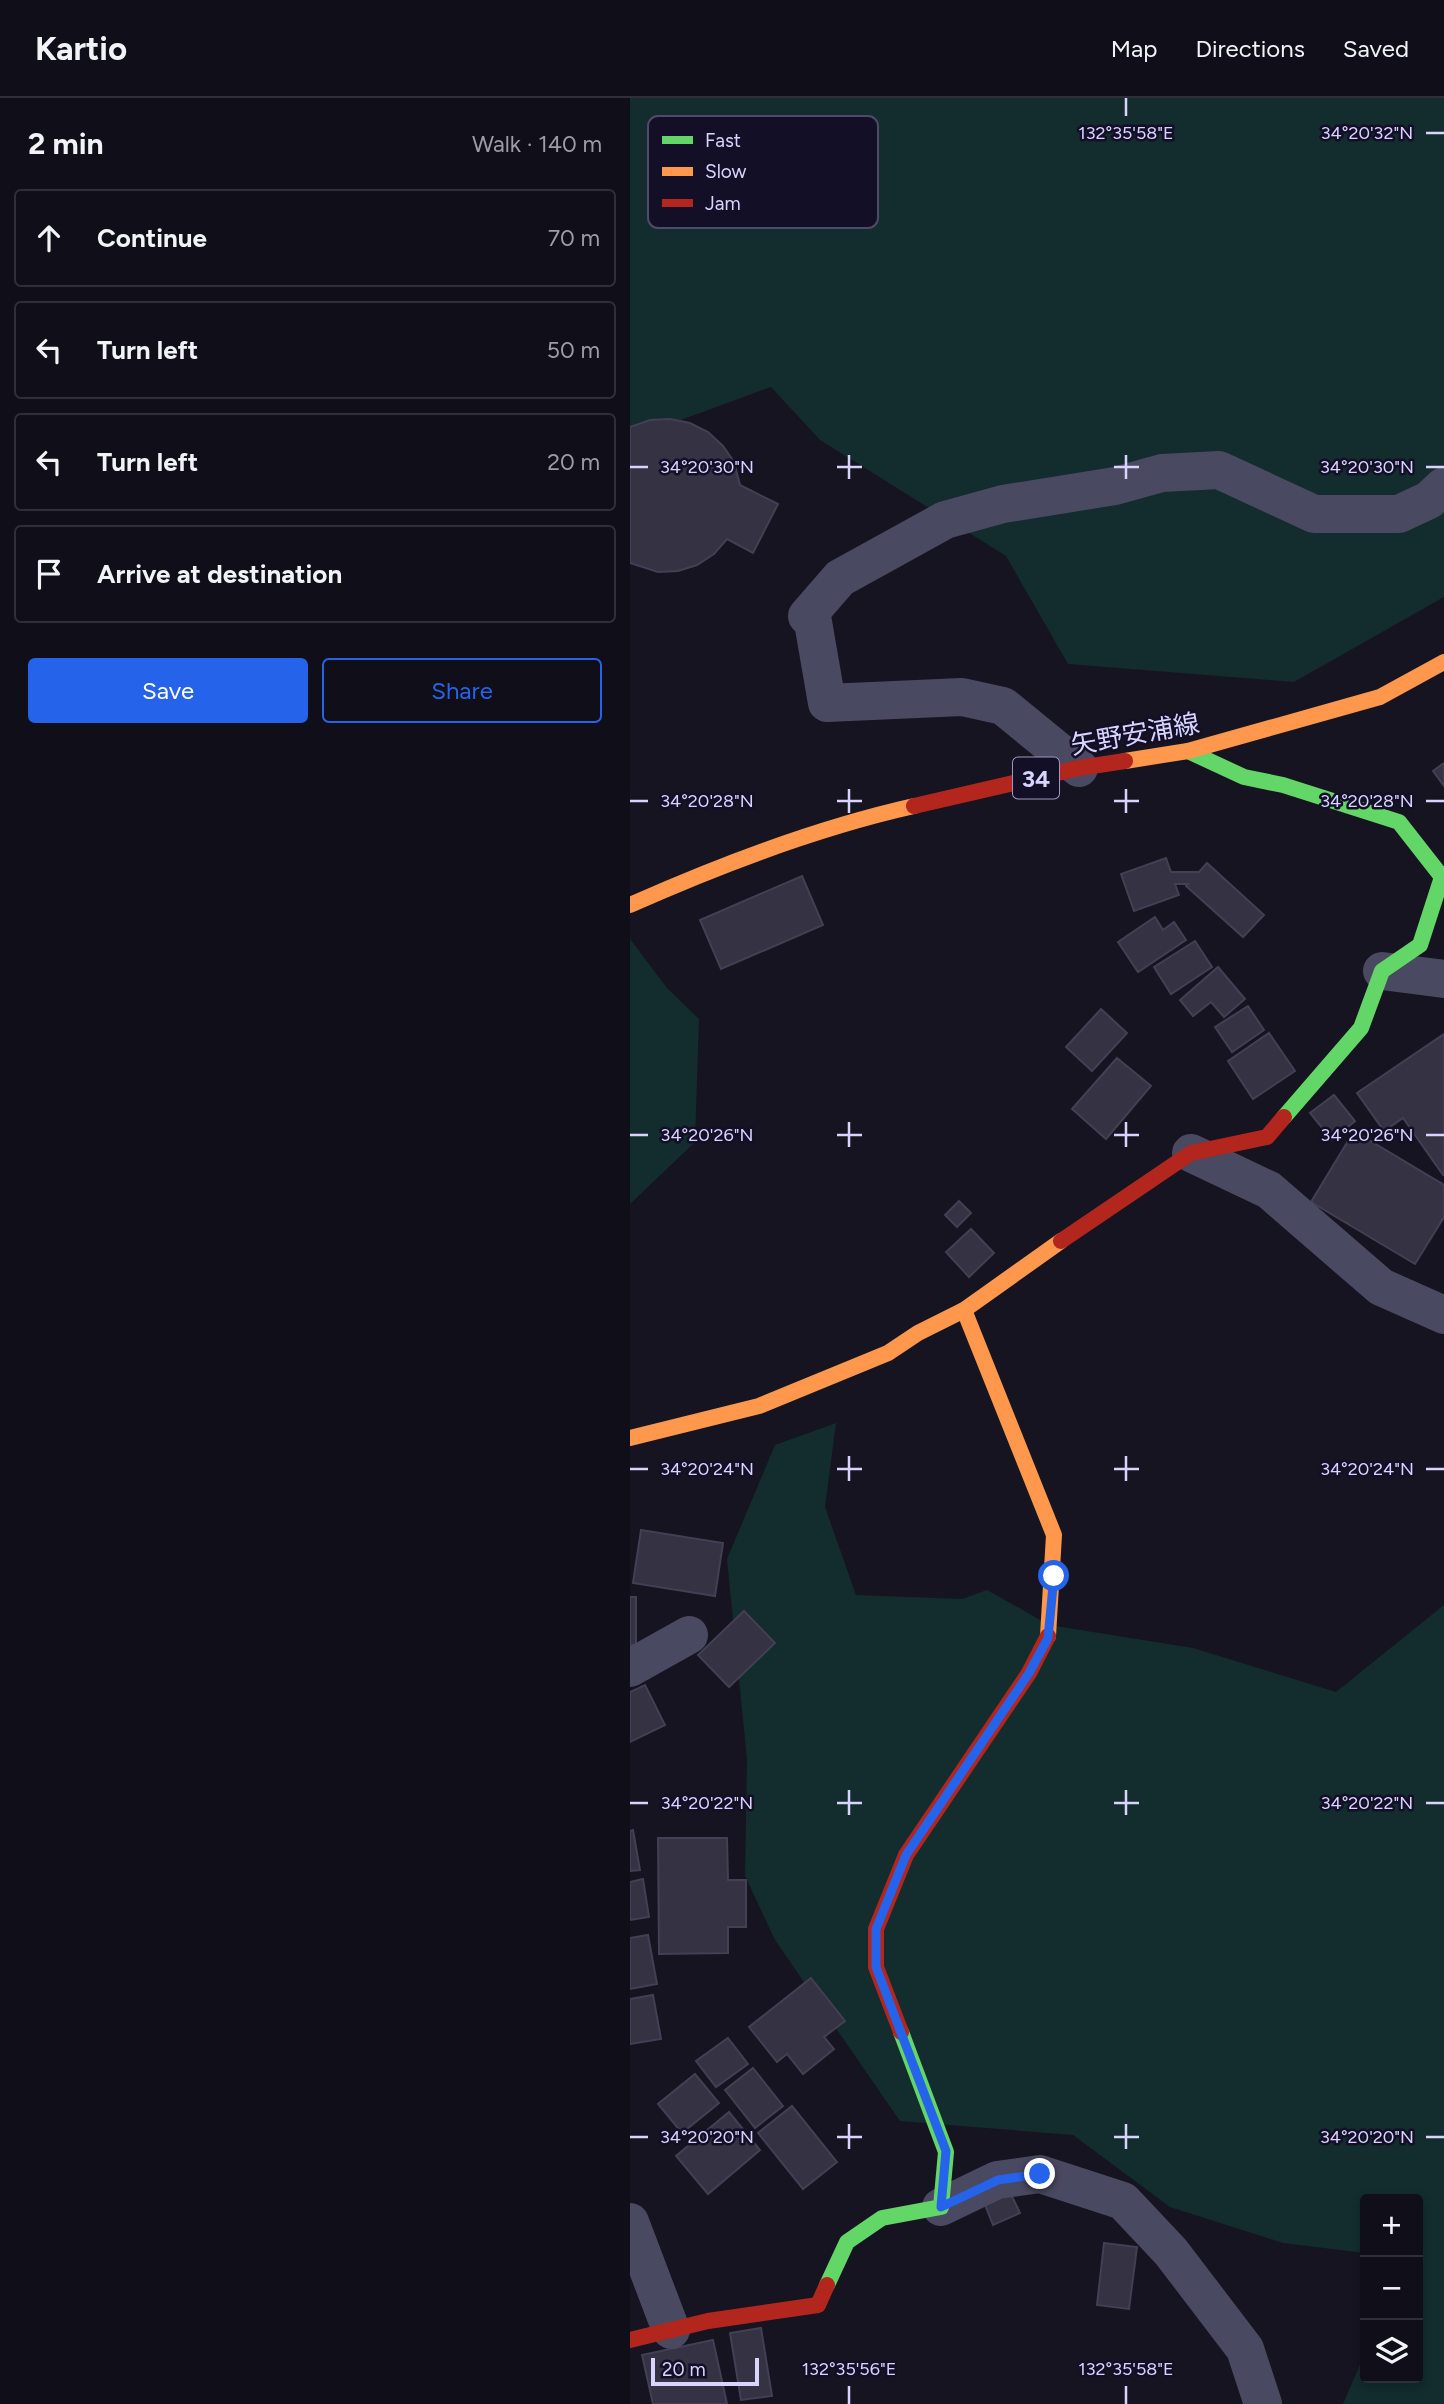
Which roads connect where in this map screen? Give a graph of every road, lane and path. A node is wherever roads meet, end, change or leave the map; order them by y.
1 (1444, 485) edge
2 (1444, 662) edge
3 (1188, 751) junction
4 (1079, 768) junction
5 (630, 905) edge
6 (1382, 971) junction
7 (1444, 979) edge
8 (1191, 1153) junction
9 (964, 1310) junction
10 (1444, 1315) edge
11 (630, 1438) edge
12 (689, 1634) dead end
13 (630, 1668) edge
14 (941, 2207) junction
15 (630, 2222) edge
16 (671, 2330) junction
17 (630, 2340) edge
18 (1263, 2404) edge

1 - 4 street
2 - 3 street, 矢野安浦線 / 34
3 - 4 street, 矢野安浦線 / 34
3 - 6 street
4 - 5 street, 矢野安浦線 / 34
6 - 7 street
6 - 8 street
8 - 9 street
8 - 10 street
9 - 11 street
9 - 14 street
12 - 13 street
14 - 16 street
14 - 18 street
15 - 16 street
16 - 17 street

